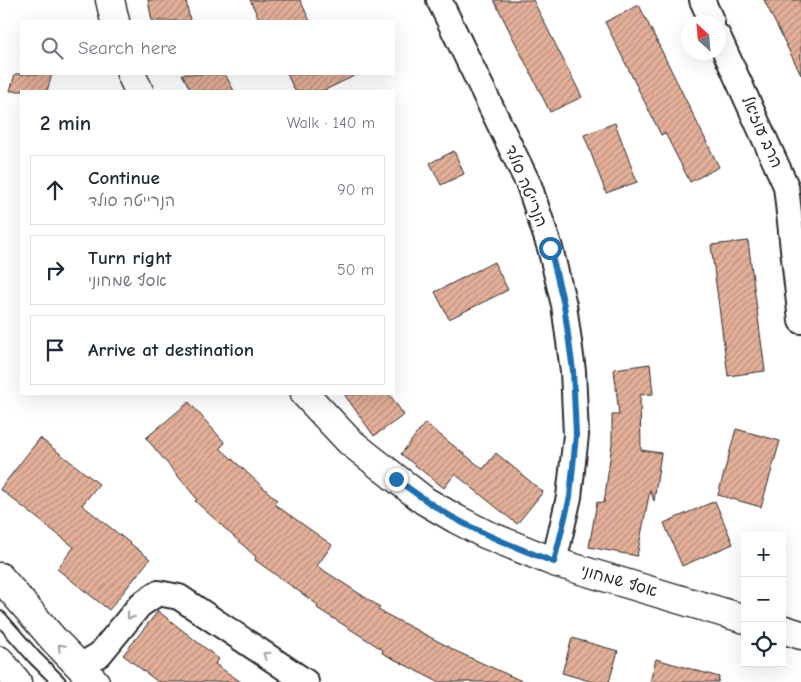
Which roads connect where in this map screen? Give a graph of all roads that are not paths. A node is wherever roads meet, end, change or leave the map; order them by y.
1 (110, 0) edge
2 (439, 0) edge
3 (702, 0) edge
4 (709, 15) edge
5 (115, 20) edge
6 (726, 52) edge
7 (131, 75) edge
8 (138, 90) edge
9 (794, 187) edge
10 (801, 321) edge
11 (306, 395) edge
12 (554, 562) junction
13 (0, 577) edge
14 (741, 617) edge
15 (0, 618) edge
16 (786, 631) edge
17 (801, 635) edge
18 (0, 661) edge
19 (78, 677) edge
20 (17, 682) edge
21 (306, 682) edge

1 - 5 street
2 - 12 street, הנרייטה סולד
3 - 4 street
6 - 9 street, הרב עוזיאל
7 - 8 street
9 - 10 street, הרב עוזיאל
11 - 12 street, אסף שמחוני
12 - 14 street, אסף שמחוני
19 -> 13 street
15 - 19 lane
16 - 17 street
18 - 20 street
21 -> 19 street

